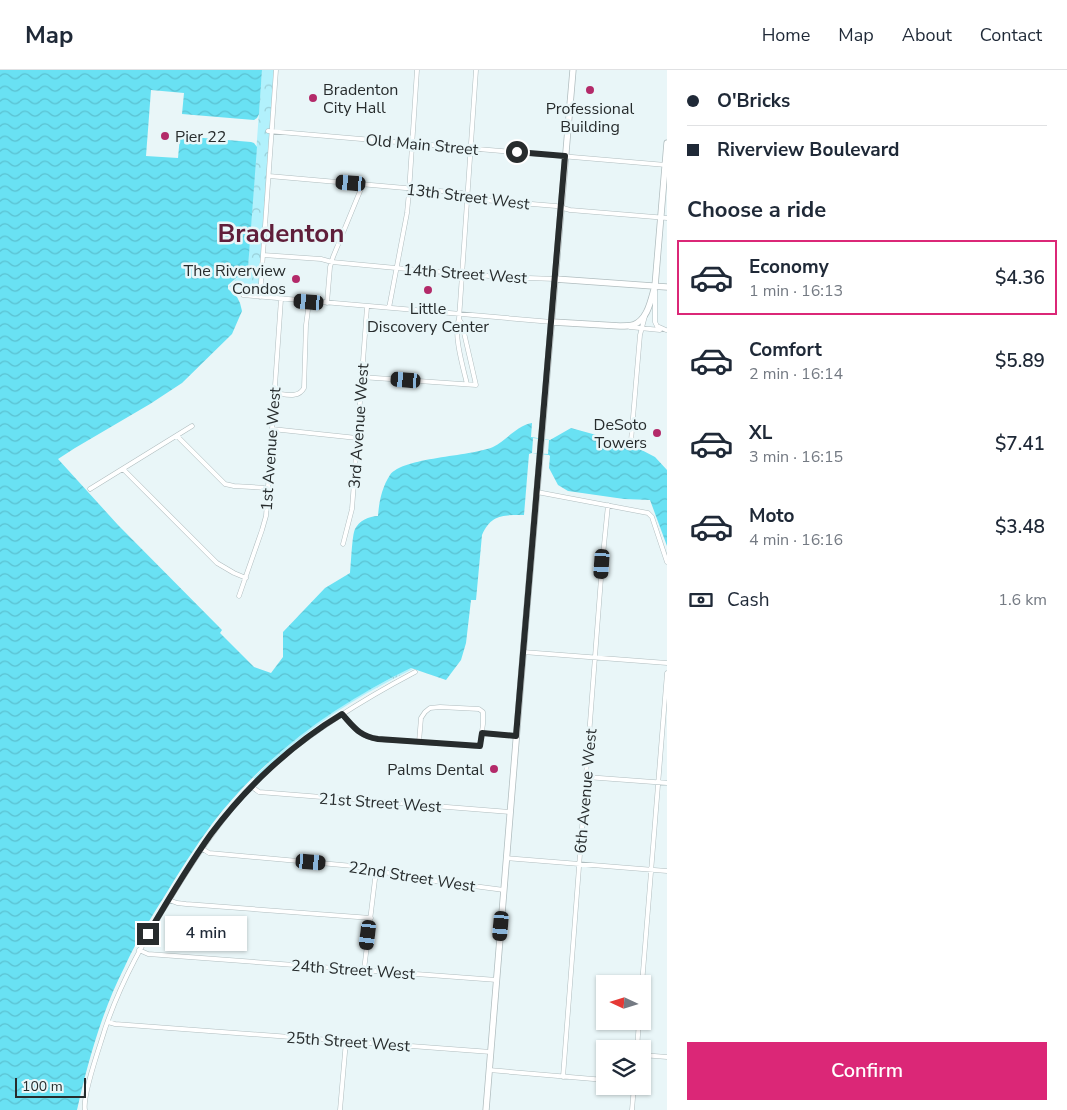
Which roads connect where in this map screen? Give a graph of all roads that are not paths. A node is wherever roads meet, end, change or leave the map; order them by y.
1 (276, 70) edge
2 (417, 70) edge
3 (476, 70) edge
4 (573, 70) edge
5 (270, 131) junction
6 (412, 143) junction
7 (667, 143) edge
8 (470, 148) junction
9 (565, 156) junction
10 (666, 165) edge
11 (269, 176) junction
12 (363, 184) junction
13 (410, 188) junction
14 (467, 197) junction
15 (561, 208) junction
16 (664, 218) edge
17 (263, 255) junction
18 (332, 262) junction
19 (396, 268) junction
20 (461, 274) junction
21 (555, 279) junction
22 (655, 286) junction
23 (667, 287) edge
24 (243, 296) dead end
25 (260, 297) junction
26 (281, 299) junction
27 (309, 302) junction
28 (327, 303) junction
29 (367, 306) junction
30 (389, 308) junction
31 (647, 312) junction
32 (459, 316) junction
33 (552, 322) junction
34 (620, 326) junction
35 (642, 328) junction
36 (666, 330) edge
37 (361, 377) junction
38 (471, 384) junction
39 (274, 393) junction
40 (192, 426) dead end
41 (272, 429) junction
42 (177, 436) junction
43 (357, 438) junction
44 (631, 440) dead end
45 (123, 469) junction
46 (268, 488) junction
47 (90, 489) dead end
48 (536, 492) junction
49 (608, 505) junction
50 (343, 544) dead end
51 (667, 562) edge
52 (246, 578) junction
53 (239, 596) dead end
54 (523, 652) junction
55 (595, 658) junction
56 (667, 663) edge
57 (415, 672) dead end
58 (667, 673) edge
59 (342, 714) junction
60 (665, 721) edge
61 (482, 733) junction
62 (516, 736) junction
63 (419, 742) junction
64 (586, 777) junction
65 (658, 782) junction
66 (667, 783) edge
67 (252, 787) junction
68 (510, 812) junction
69 (202, 848) junction
70 (506, 858) junction
71 (579, 864) junction
72 (652, 870) junction
73 (376, 871) junction
74 (667, 871) edge
75 (504, 890) junction
76 (169, 900) junction
77 (370, 918) junction
78 (139, 950) junction
79 (364, 970) junction
80 (643, 975) edge
81 (497, 980) junction
82 (108, 1022) junction
83 (346, 1042) junction
84 (491, 1052) junction
85 (651, 1056) edge
86 (667, 1057) edge
87 (489, 1070) junction
88 (563, 1077) junction
89 (596, 1079) edge
90 (633, 1095) edge
91 (85, 1110) edge
92 (340, 1110) edge
93 (486, 1110) edge
94 (632, 1110) edge

1 - 5 street
2 - 6 street
3 - 8 street
4 - 9 main road
5 - 6 street, Old Main Street
5 - 11 street
6 - 8 street, Old Main Street
6 - 13 street
7 - 10 main road
8 - 9 street, Old Main Street
8 - 14 street
9 - 10 street, Old Main Street
9 - 15 main road
10 - 16 main road
11 - 12 street, 13th Street West
11 - 17 street
12 - 13 street, 13th Street West
12 - 18 street
13 - 14 street, 13th Street West
13 - 19 street
14 - 15 street, 13th Street West
14 - 20 street
15 - 16 street, 13th Street West
15 - 21 main road
16 - 22 main road
17 - 18 street, 14th Street West
17 - 25 street
18 - 19 street, 14th Street West
18 - 28 street
19 - 20 street, 14th Street West
19 - 30 street
20 - 21 street, 14th Street West
20 - 32 street
21 - 22 main road, 14th Street West
21 - 33 main road
22 - 23 main road, 14th Street West
22 - 31 main road
22 - 36 street
24 - 25 street
25 - 26 street
26 - 27 street
26 - 39 street, 1st Avenue West
27 - 28 street
27 - 39 street
28 - 29 street
29 - 30 street
29 - 37 street, 3rd Avenue West
30 - 32 street
31 - 34 main road
31 - 35 street
32 - 33 street
32 - 38 street
32 - 38 street
33 - 34 main road
33 - 48 main road
34 - 35 street
35 - 36 street
35 - 44 street
37 - 38 street
37 - 43 street, 3rd Avenue West
39 - 41 street, 1st Avenue West
40 - 42 street
41 - 43 street
41 - 46 street, 1st Avenue West
42 - 45 street
42 - 46 street
43 - 50 street, 3rd Avenue West
45 - 47 street
45 - 52 street
46 - 52 street, 1st Avenue West
48 - 49 street
48 - 54 main road
49 - 51 street
49 - 55 street, 6th Avenue West
52 - 53 street, 1st Avenue West
54 - 55 street
54 - 62 main road
55 - 56 street
55 - 64 street, 6th Avenue West
57 - 59 street
58 - 60 street
59 - 63 street
59 - 67 street
60 - 65 street
61 - 62 street
61 - 63 street
61 - 63 street
62 - 68 main road
64 - 65 street
64 - 71 street, 6th Avenue West
65 - 66 street
65 - 72 street
67 - 68 street, 21st Street West
67 - 69 street
68 - 70 main road
69 - 73 street, 22nd Street West
69 - 76 street
70 - 71 street
70 - 75 main road
71 - 72 street
71 - 88 street, 6th Avenue West
72 - 74 street
72 - 80 street
73 - 75 street, 22nd Street West
73 - 77 street
75 - 81 main road
76 - 77 street
76 - 78 street
77 - 79 street
78 - 79 street, 24th Street West
78 - 82 street
79 - 81 street, 24th Street West
81 - 84 main road
82 - 83 street, 25th Street West
82 - 91 street
83 - 84 street, 25th Street West
83 - 92 street
84 - 87 main road
85 - 86 street
87 - 88 street
87 - 93 main road
88 - 89 street
90 - 94 street

